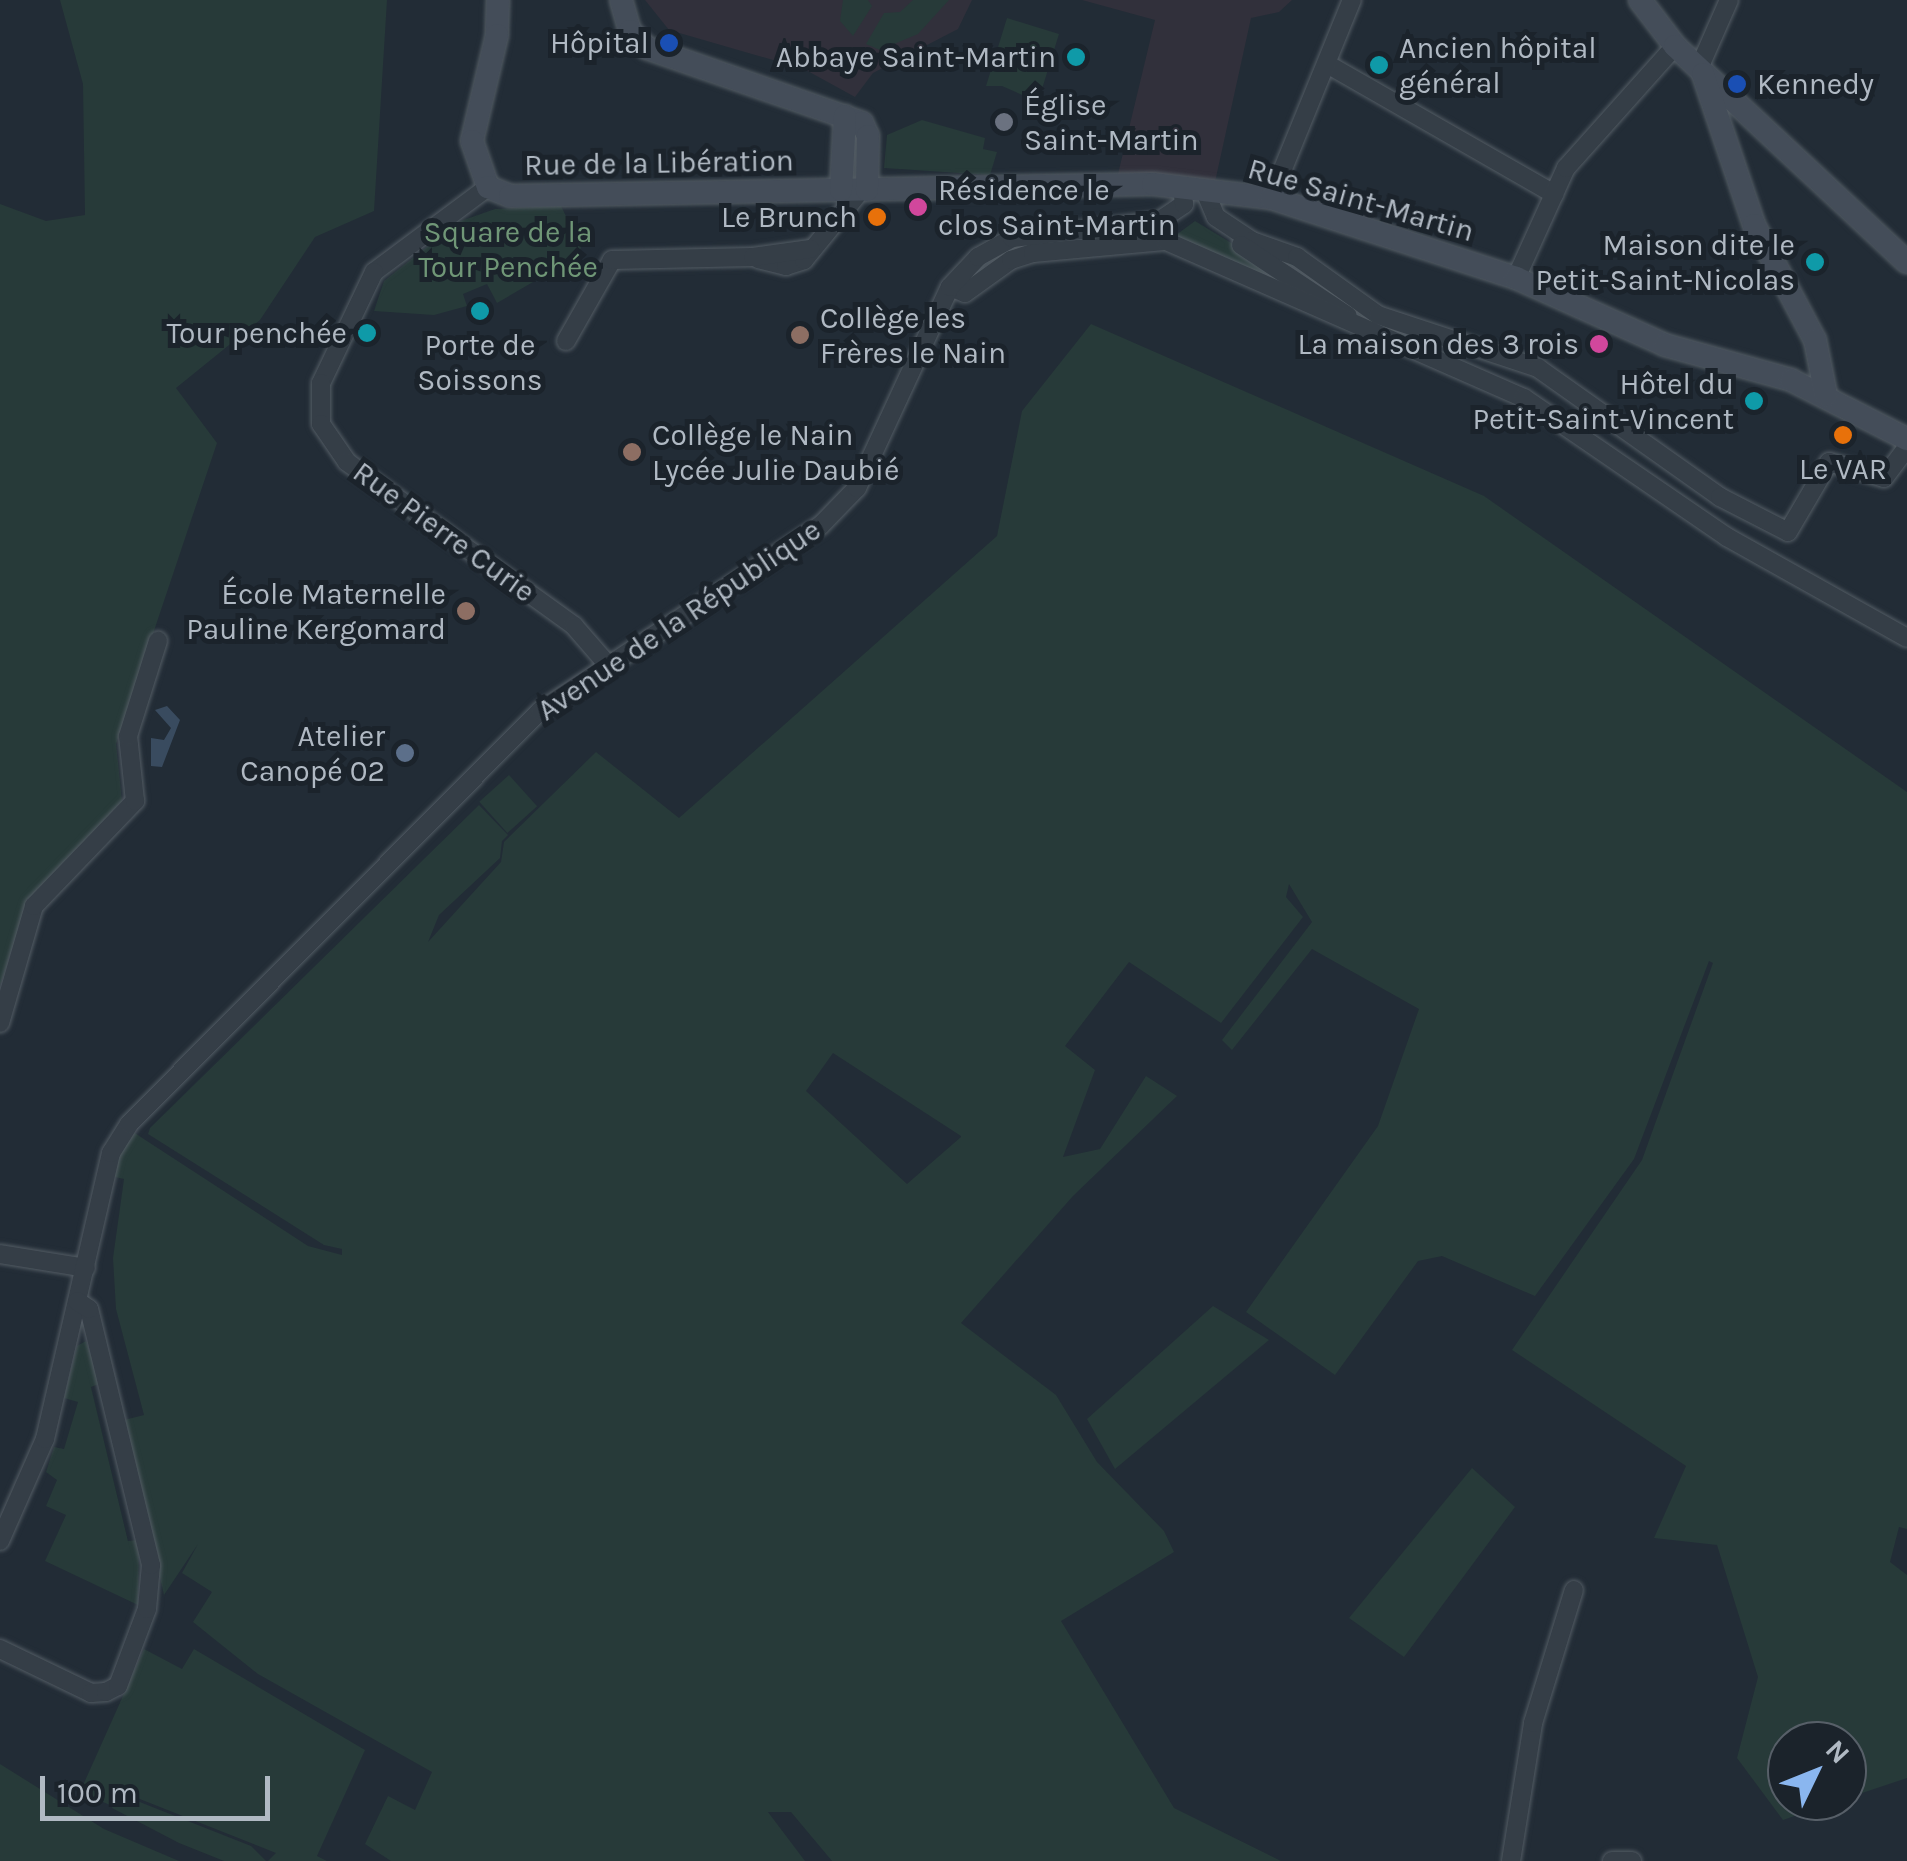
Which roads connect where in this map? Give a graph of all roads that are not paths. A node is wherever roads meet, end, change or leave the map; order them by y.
1 (498, 0) edge
2 (621, 0) edge
3 (1352, 0) edge
4 (1640, 0) edge
5 (1729, 0) edge
6 (1676, 46) junction
7 (1327, 64) junction
8 (1700, 66) junction
9 (488, 187) junction
10 (850, 190) junction
11 (1190, 193) junction
12 (1554, 194) junction
13 (1270, 198) junction
14 (834, 218) junction
15 (1907, 262) edge
16 (1516, 278) junction
17 (950, 287) junction
18 (1364, 329) junction
19 (566, 341) dead end
20 (1826, 395) junction
21 (1899, 435) edge
22 (1907, 448) edge
23 (1907, 638) edge
24 (158, 642) dead end
25 (607, 664) junction
26 (0, 1023) edge
27 (0, 1254) edge
28 (86, 1268) junction
29 (77, 1300) junction
30 (0, 1542) edge
31 (1574, 1590) dead end
32 (0, 1650) edge
33 (1511, 1861) edge
34 (1612, 1861) edge
35 (1632, 1861) edge

1 - 9 main road
2 - 10 main road
3 - 7 street
4 - 6 main road
5 - 8 street
6 - 8 main road
6 - 12 street
7 - 12 street
7 - 13 street
8 - 15 main road
8 - 20 main road
9 - 10 main road, Rue de la Libération
9 - 25 street, Rue Pierre Curie
10 - 11 main road, Rue Saint-Martin
10 - 14 street
10 - 14 street
11 - 13 main road, Rue Saint-Martin
11 - 17 street, Avenue de la République
11 - 18 street
11 - 22 street
12 - 16 street
13 - 16 main road, Rue Saint-Martin
14 - 19 street
16 - 20 main road, Rue Saint-Martin
17 - 18 street
17 - 25 street, Avenue de la République
18 - 23 street
20 - 21 main road, Rue Saint-Martin
24 - 26 street
25 - 28 street, Avenue de la République
27 - 28 street
28 - 29 street, Avenue de la République
29 - 30 street, Avenue de la République
29 - 32 street
31 - 33 street
34 - 35 street

